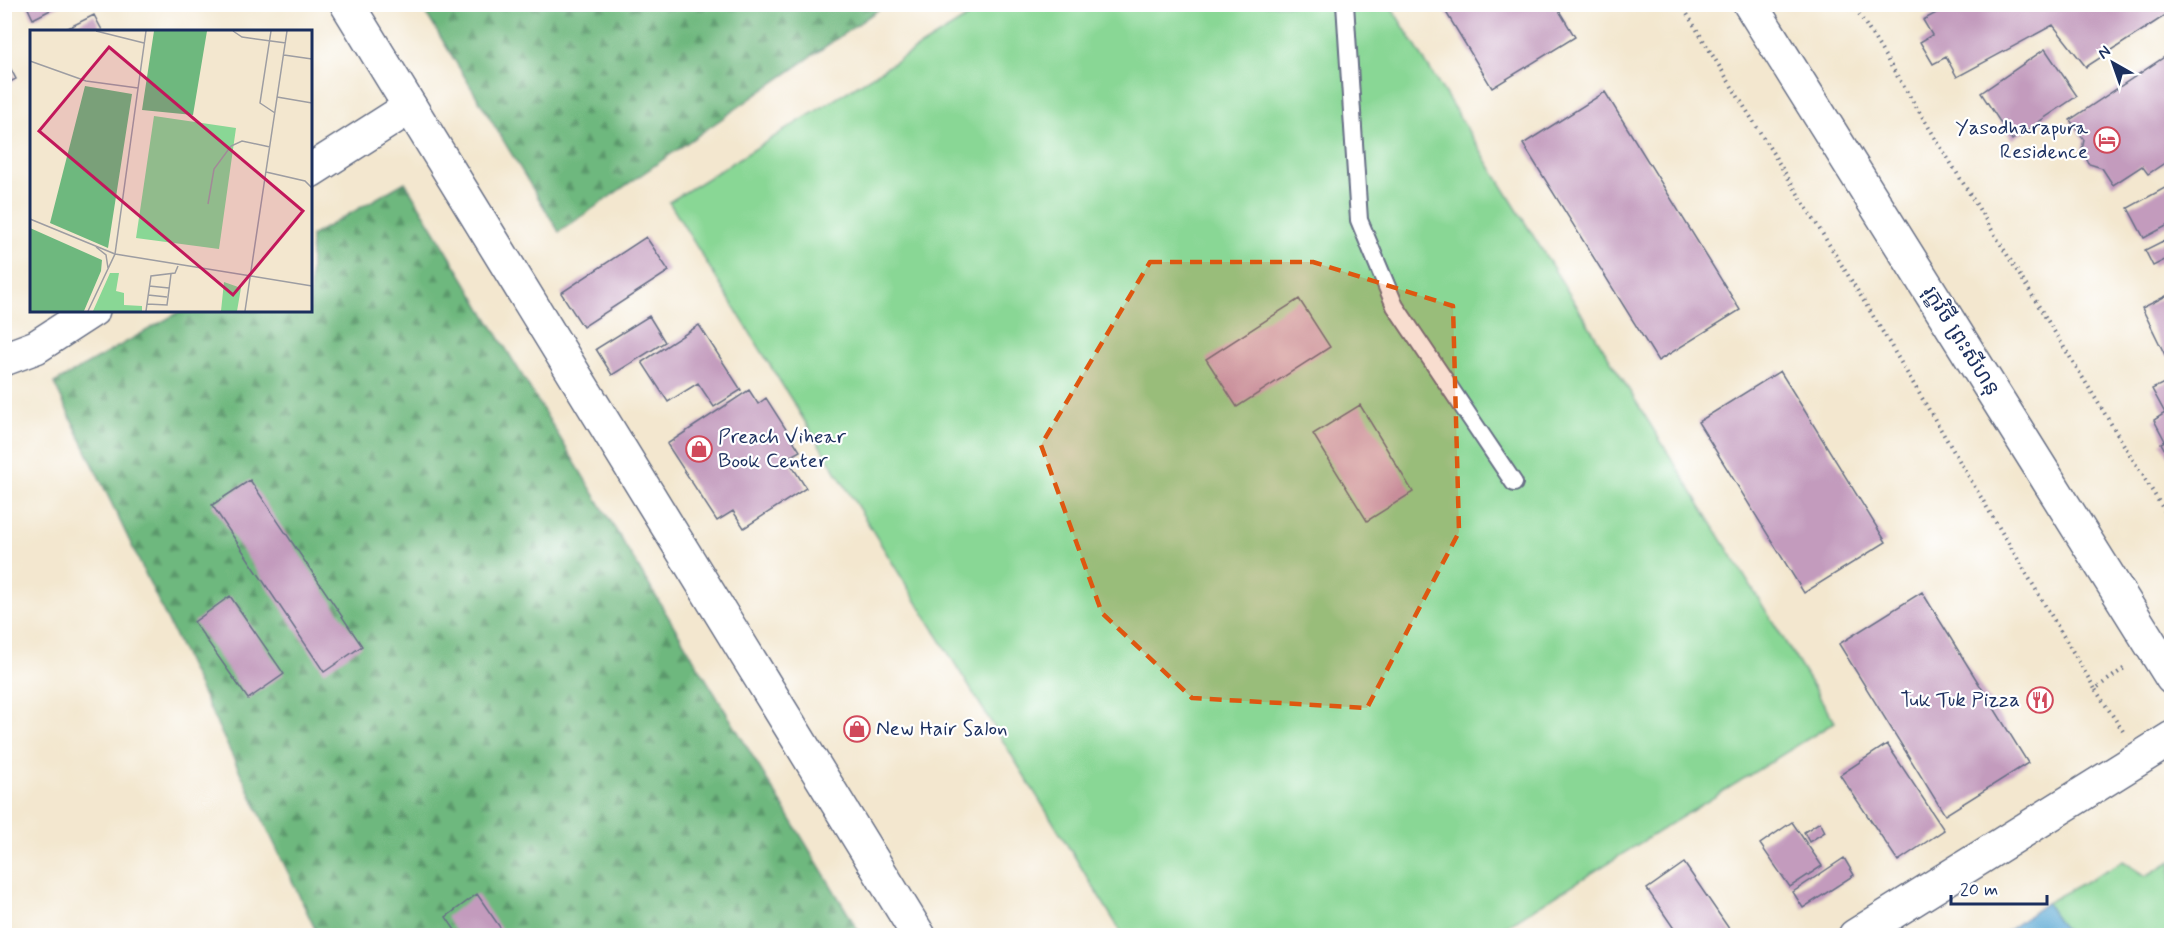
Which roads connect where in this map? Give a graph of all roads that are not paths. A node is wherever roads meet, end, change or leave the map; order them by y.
1 (347, 4) edge
2 (1345, 4) edge
3 (1750, 4) edge
4 (410, 107) junction
5 (312, 170) edge
6 (90, 312) edge
7 (4, 359) edge
8 (1514, 483) dead end
9 (2172, 678) edge
10 (2172, 738) edge
11 (919, 936) edge
12 (1855, 936) edge

1 - 4 main road
2 - 8 lane
3 - 9 main road, រុក្ខវិថី ព្រះសីហនុ
4 - 5 main road
4 - 11 main road
6 - 7 main road
10 - 12 main road

